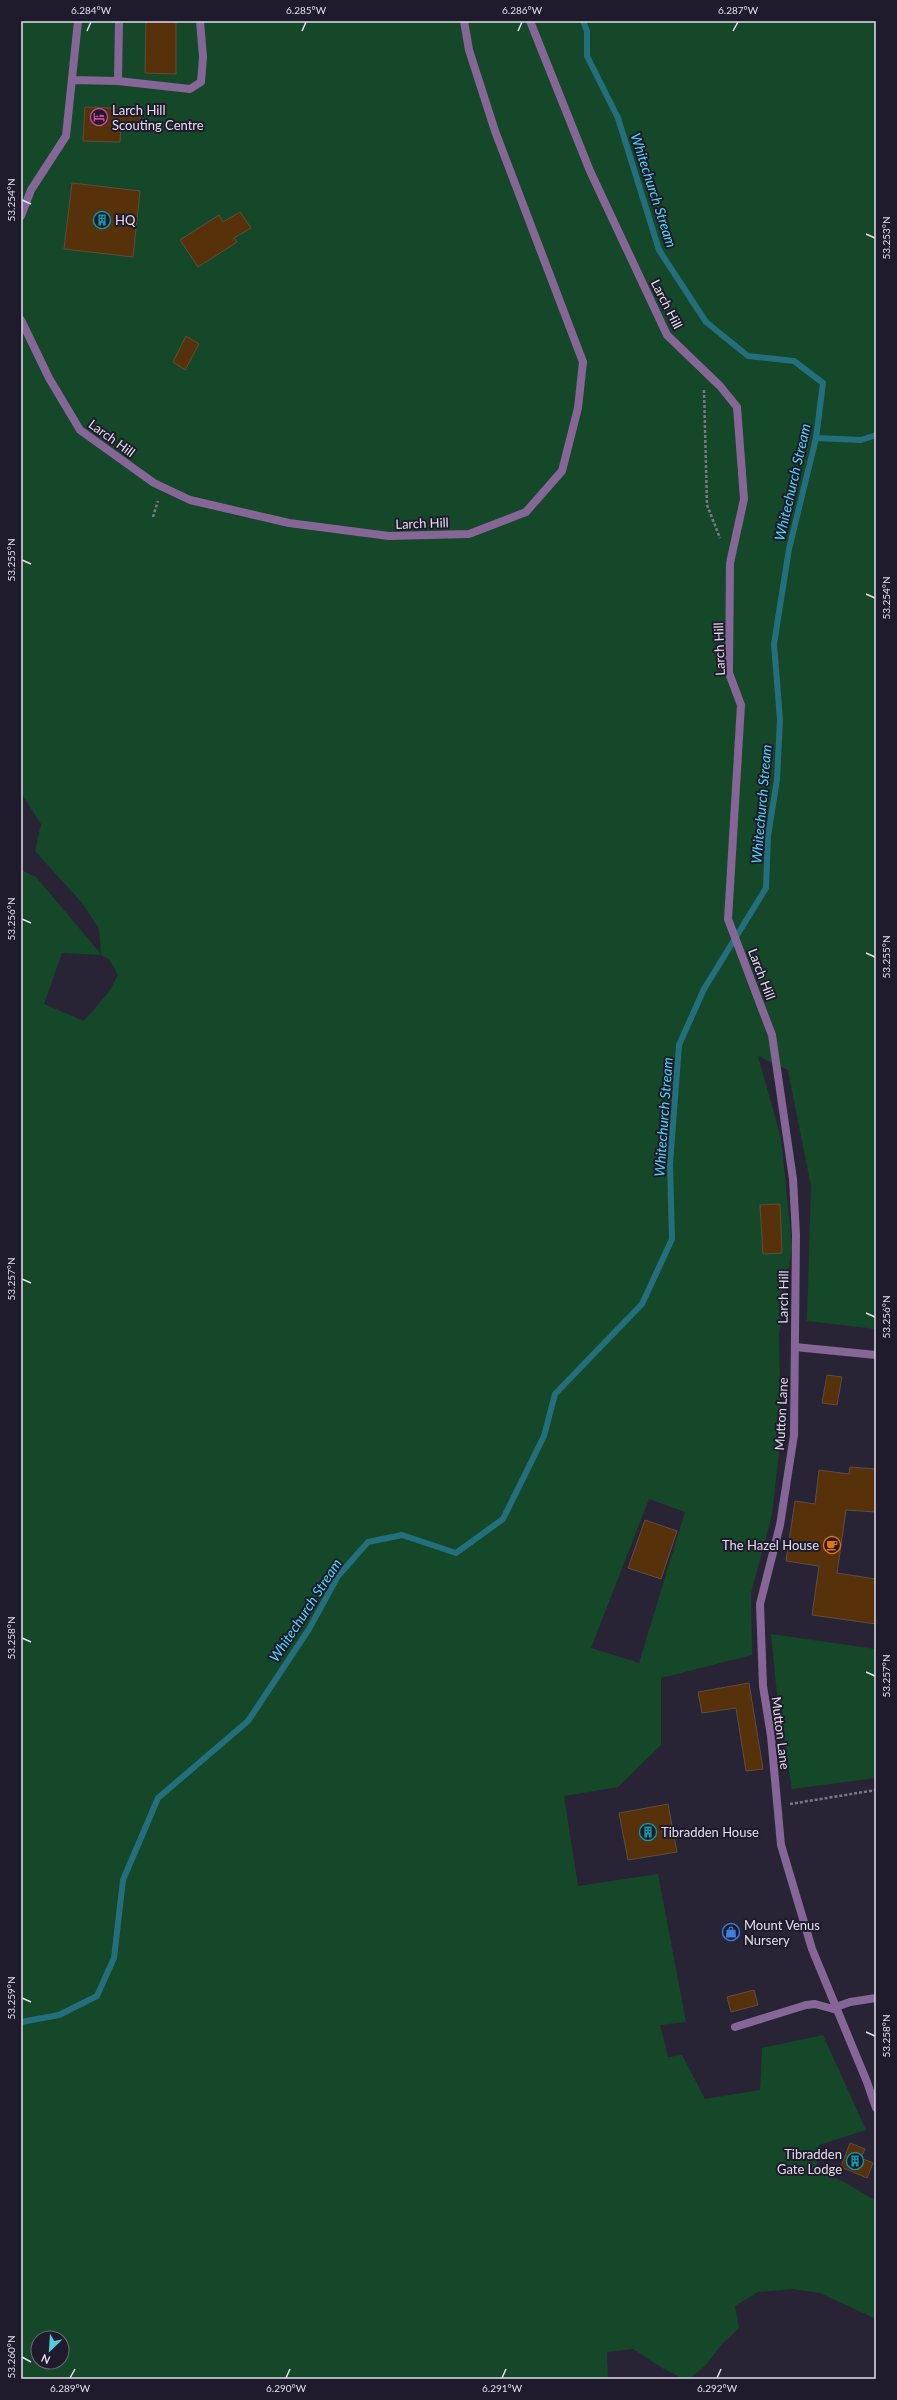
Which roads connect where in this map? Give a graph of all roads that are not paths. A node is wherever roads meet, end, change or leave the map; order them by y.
1 (78, 21) edge
2 (119, 21) edge
3 (200, 21) edge
4 (464, 21) edge
5 (530, 21) edge
6 (73, 80) junction
7 (118, 81) junction
8 (21, 216) edge
9 (21, 320) edge
10 (795, 1347) junction
11 (876, 1355) edge
12 (876, 1998) edge
13 (836, 2008) junction
14 (735, 2027) dead end
15 (876, 2108) edge

1 - 6 street
2 - 7 street
3 - 7 street
4 - 9 street, Larch Hill
5 - 10 street, Larch Hill
6 - 7 street
6 - 8 street
10 - 11 street
10 - 13 street, Mutton Lane
12 - 13 street
13 - 14 street
13 - 15 street, Mutton Lane

